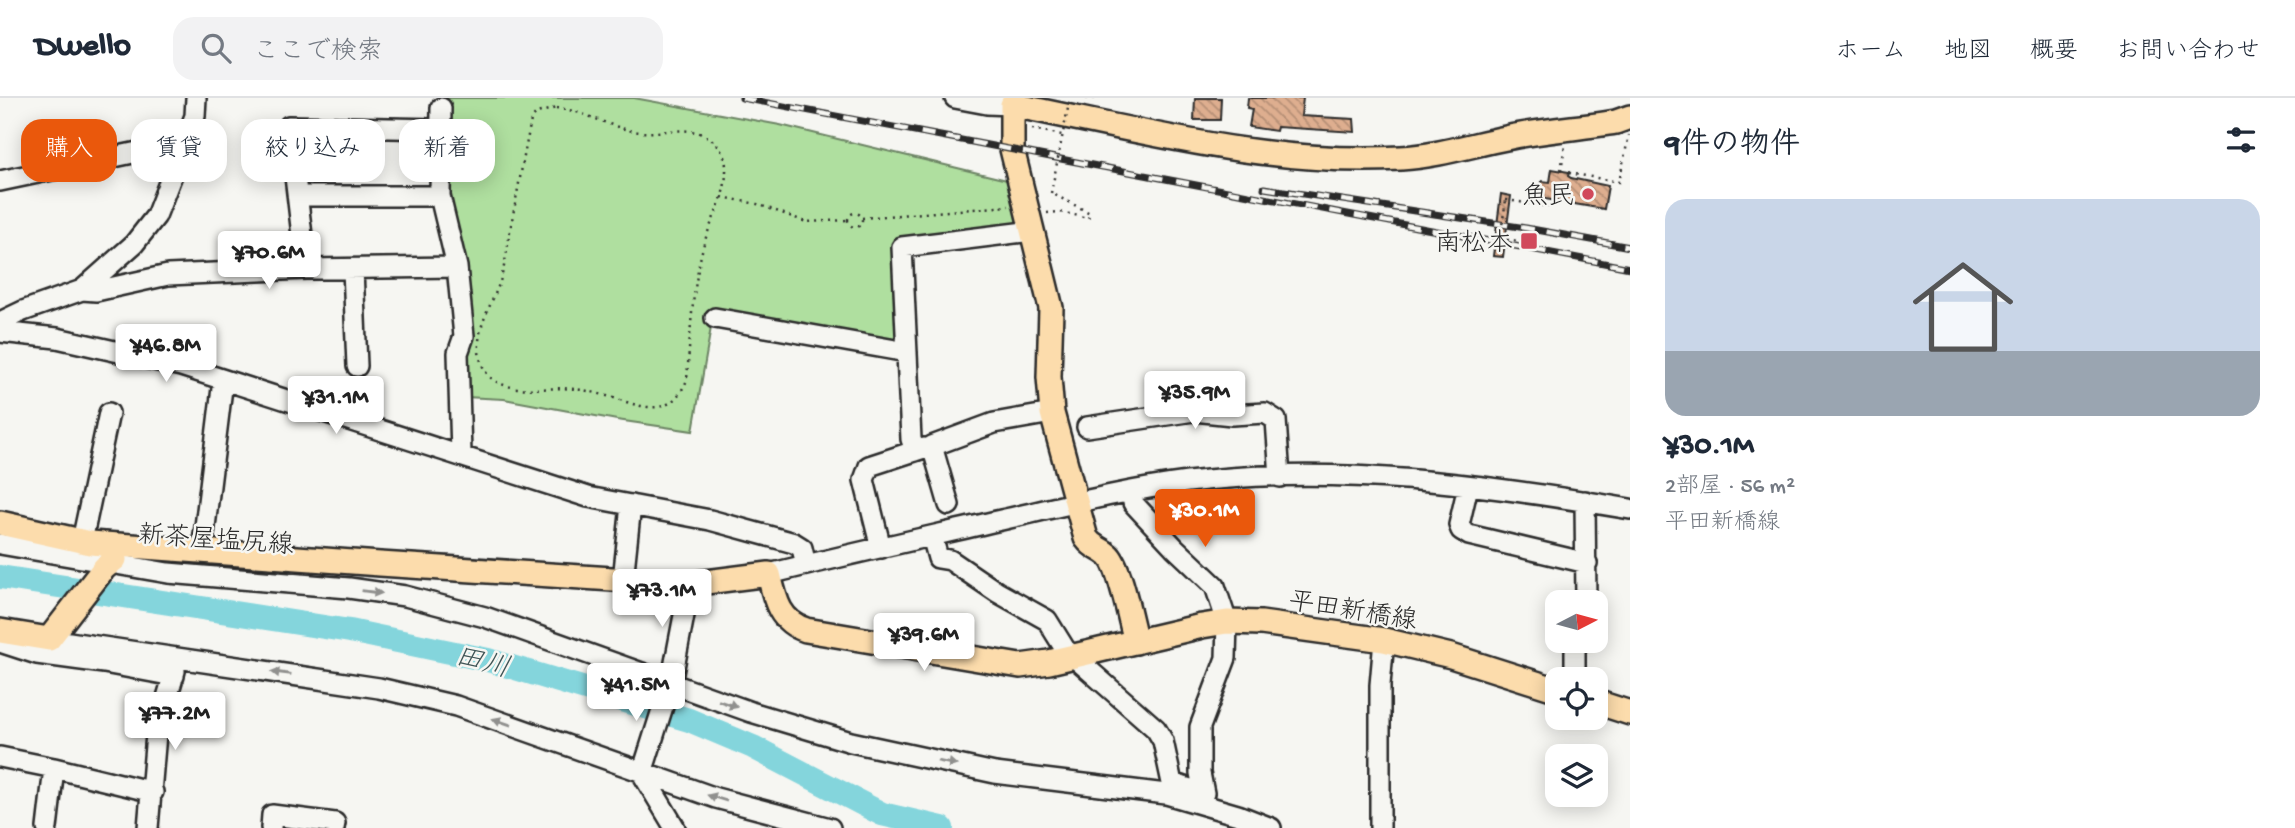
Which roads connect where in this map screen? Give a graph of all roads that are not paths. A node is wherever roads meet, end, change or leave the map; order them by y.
1 (196, 98) edge
2 (955, 98) edge
3 (1012, 102) edge
4 (441, 108) dead end
5 (194, 119) edge
6 (440, 119) edge
7 (1629, 126) edge
8 (399, 127) edge
9 (131, 153) edge
10 (0, 181) edge
11 (169, 182) edge
12 (440, 182) edge
13 (440, 195) junction
14 (298, 196) junction
15 (1032, 231) junction
16 (457, 267) junction
17 (306, 269) junction
18 (353, 269) junction
19 (82, 290) junction
20 (715, 318) dead end
21 (0, 322) edge
22 (0, 332) edge
23 (907, 352) junction
24 (357, 366) dead end
25 (223, 380) junction
26 (110, 413) dead end
27 (1052, 413) junction
28 (1087, 427) dead end
29 (924, 449) junction
30 (461, 454) junction
31 (1280, 477) junction
32 (1468, 486) junction
33 (1585, 501) junction
34 (1077, 503) junction
35 (1133, 503) dead end
36 (631, 505) junction
37 (949, 505) dead end
38 (1630, 509) edge
39 (0, 523) edge
40 (0, 535) edge
41 (932, 536) junction
42 (82, 541) junction
43 (0, 544) edge
44 (881, 548) junction
45 (202, 551) junction
46 (109, 563) junction
47 (1587, 563) junction
48 (380, 564) junction
49 (806, 565) junction
50 (769, 574) junction
51 (623, 580) junction
52 (690, 584) junction
53 (1586, 590) edge
54 (1227, 622) junction
55 (52, 635) junction
56 (1, 636) edge
57 (1384, 640) junction
58 (1136, 642) junction
59 (95, 644) junction
60 (1073, 656) junction
61 (201, 662) junction
62 (174, 674) junction
63 (668, 686) junction
64 (1545, 686) edge
65 (1608, 706) edge
66 (1630, 712) edge
67 (0, 757) edge
68 (54, 768) junction
69 (642, 772) junction
70 (152, 792) junction
71 (1204, 793) junction
72 (1248, 819) junction
73 (47, 828) edge
74 (148, 828) edge
75 (271, 828) edge
76 (334, 828) edge
77 (675, 828) edge
78 (830, 828) edge
79 (1271, 828) edge
80 (1380, 828) edge

1 - 5 street
2 - 3 street
3 - 7 main road
3 - 15 main road
4 - 6 street
8 - 14 street
9 - 10 street
11 - 19 street
12 - 13 street
13 - 14 street
13 - 16 street
14 - 17 street
15 - 23 street
15 - 27 main road
16 - 18 street
16 - 30 street
17 - 18 street
17 - 19 street
18 - 24 street
19 - 21 street
20 - 23 street
22 - 25 street
23 - 29 street
25 - 30 street
25 - 45 street
26 - 42 street
27 - 29 street
27 - 34 main road
28 - 31 street
29 - 37 street
29 - 44 street
30 - 36 street
31 - 32 street
31 - 34 street
32 - 33 street
32 - 47 street
33 - 38 street
33 - 47 street
34 - 41 street
34 - 58 main road
35 - 54 street
36 - 49 street
36 - 51 street
39 - 42 main road
40 - 46 main road
41 - 44 street
41 - 60 street
42 - 45 main road
43 - 46 street
44 - 49 street
45 - 48 main road
46 - 48 main road, 新茶屋塩尻線
46 - 55 main road, 新茶屋塩尻線
46 -> 63 street
47 - 53 street
48 - 51 main road
49 - 50 street
50 - 52 main road
50 - 60 main road, 平田新橋線
51 - 52 main road
52 - 63 street
54 - 57 main road, 平田新橋線
54 - 58 main road, 平田新橋線
54 - 71 street
55 - 56 main road
55 - 59 street
56 - 62 street
57 - 64 main road, 平田新橋線
57 - 80 street
58 - 60 main road, 平田新橋線
59 - 61 street
59 - 62 street
60 - 71 street
61 - 62 street
69 -> 61 street
62 - 70 street
63 - 69 street
63 -> 72 street
65 - 66 main road
67 - 68 street
68 - 70 street
68 - 73 street
69 - 77 street
78 -> 69 street
70 - 74 street
71 - 72 street
72 - 79 street
75 - 76 street

